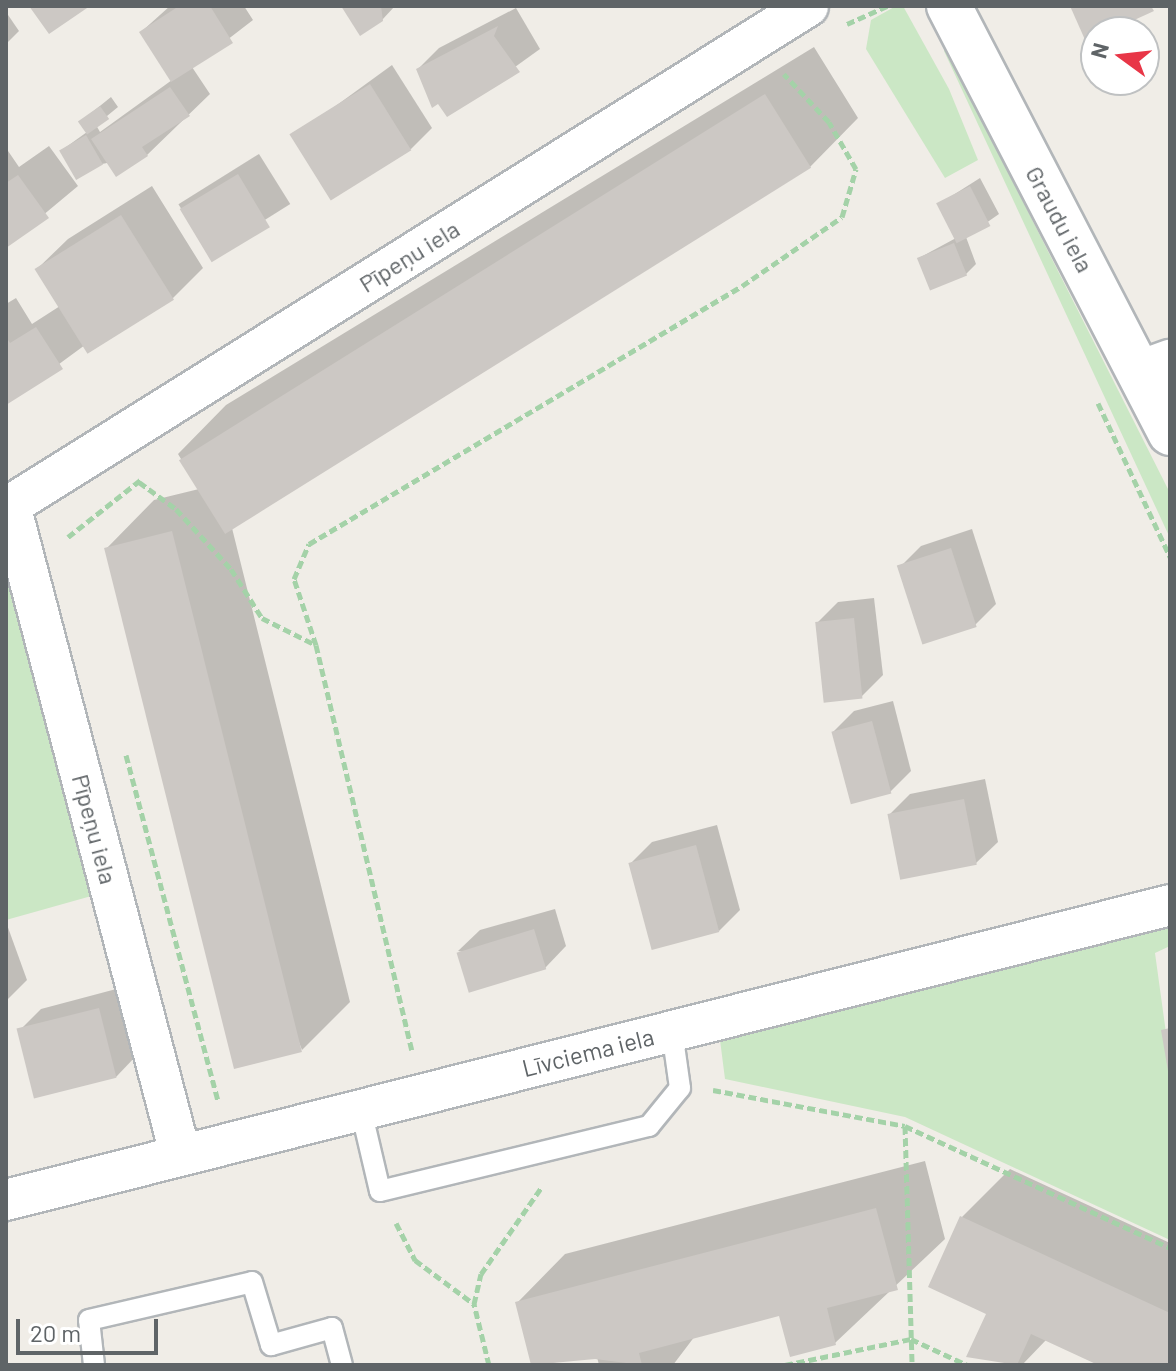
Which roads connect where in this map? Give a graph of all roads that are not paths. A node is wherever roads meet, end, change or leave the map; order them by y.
1 (949, 6) edge
2 (821, 18) edge
3 (1155, 366) edge
4 (1170, 433) edge
5 (8, 507) edge
6 (1170, 905) edge
7 (672, 1031) junction
8 (361, 1110) junction
9 (180, 1153) junction
10 (6, 1200) edge
11 (94, 1365) edge
12 (342, 1365) edge

1 - 3 main road, Graudu iela
2 - 5 street, Pīpeņu iela
3 - 4 main road, Graudu iela
5 - 9 street, Pīpeņu iela
6 - 7 street, Līvciema iela
7 - 8 street, Līvciema iela
7 - 8 lane
8 - 9 street, Līvciema iela
9 - 10 street, Līvciema iela
11 - 12 lane

